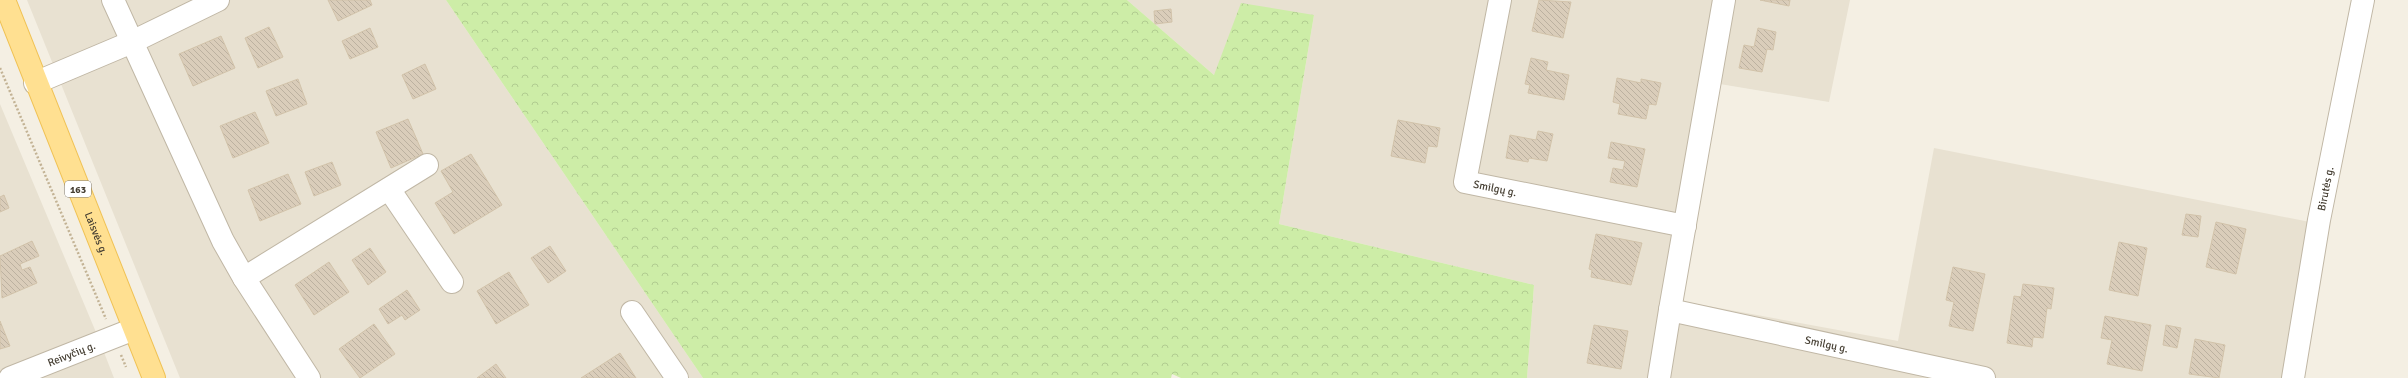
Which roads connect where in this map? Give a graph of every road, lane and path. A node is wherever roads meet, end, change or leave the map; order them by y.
1 (4, 0) edge
2 (113, 0) edge
3 (218, 0) edge
4 (1500, 0) edge
5 (1724, 0) edge
6 (2363, 0) edge
7 (132, 42) junction
8 (0, 68) edge
9 (35, 83) junction
10 (427, 165) dead end
11 (389, 189) junction
12 (1685, 226) junction
13 (244, 278) junction
14 (452, 282) dead end
15 (1670, 310) junction
16 (632, 312) dead end
17 (134, 329) junction
18 (114, 337) junction
19 (128, 371) dead end
20 (10, 378) edge
21 (154, 378) edge
22 (309, 378) edge
23 (677, 378) edge
24 (1659, 378) edge
25 (1984, 378) edge
26 (2293, 378) edge

1 - 9 main road, Laisvės g. / 163
2 - 7 street
3 - 7 street
4 - 12 street, Smilgų g.
5 - 12 street
6 - 26 street, Birutės g.
7 - 9 street
7 - 13 street
8 - 18 path
9 - 17 main road, Laisvės g. / 163
10 - 11 street
11 - 13 street
11 - 14 street
12 - 15 street
13 - 22 street
15 - 24 street
15 - 25 street, Smilgų g.
16 - 23 street
17 - 18 street, Reivyčių g.
17 - 21 main road, Laisvės g. / 163
18 - 19 path
18 - 20 street, Reivyčių g.

